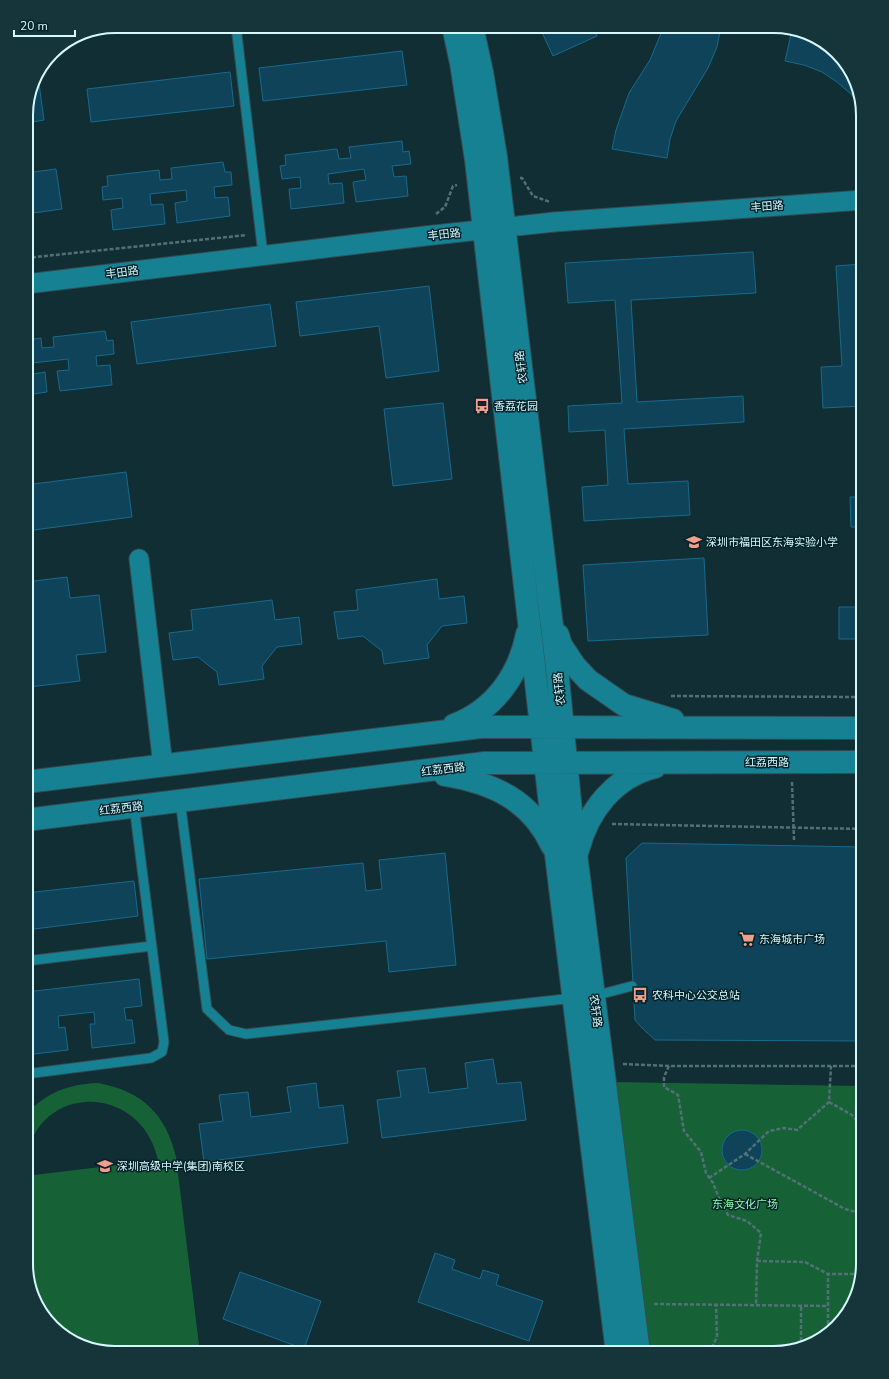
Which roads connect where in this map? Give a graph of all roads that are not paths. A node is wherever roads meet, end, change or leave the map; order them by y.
1 (237, 33) edge
2 (455, 33) edge
3 (474, 33) edge
4 (856, 200) edge
5 (494, 228) junction
6 (263, 255) junction
7 (33, 283) edge
8 (139, 559) dead end
9 (540, 616) junction
10 (552, 727) junction
11 (707, 727) junction
12 (856, 728) edge
13 (437, 732) junction
14 (856, 762) edge
15 (556, 763) junction
16 (673, 763) junction
17 (163, 766) junction
18 (408, 773) junction
19 (33, 781) edge
20 (180, 800) junction
21 (134, 806) junction
22 (33, 819) edge
23 (566, 856) junction
24 (152, 946) junction
25 (33, 960) edge
26 (632, 986) dead end
27 (584, 997) junction
28 (33, 1073) edge
29 (616, 1346) edge
30 (638, 1346) edge

1 - 6 lane
2 - 5 main road, 农轩路
3 - 5 main road, 农轩路
4 - 5 street, 丰田路
5 - 6 street, 丰田路
5 - 9 main road, 农轩路
6 - 7 street, 丰田路
8 - 17 street
9 - 10 main road, 农轩路
9 - 11 main road
9 - 13 main road
10 - 11 main road
10 - 13 main road
10 - 15 main road, 农轩路
11 - 12 main road
13 - 17 main road
14 - 16 main road, 红荔西路
15 - 16 main road, 红荔西路
15 - 18 main road, 红荔西路
15 - 23 main road, 农轩路
16 - 23 main road
17 - 19 main road
18 - 20 main road, 红荔西路
18 - 23 main road
20 - 21 main road, 红荔西路
20 - 27 lane
21 - 22 main road, 红荔西路
21 - 24 lane
23 - 27 main road, 农轩路
24 - 25 lane
24 - 28 lane
26 - 27 lane
27 - 29 main road, 农轩路
27 - 30 main road, 农轩路

